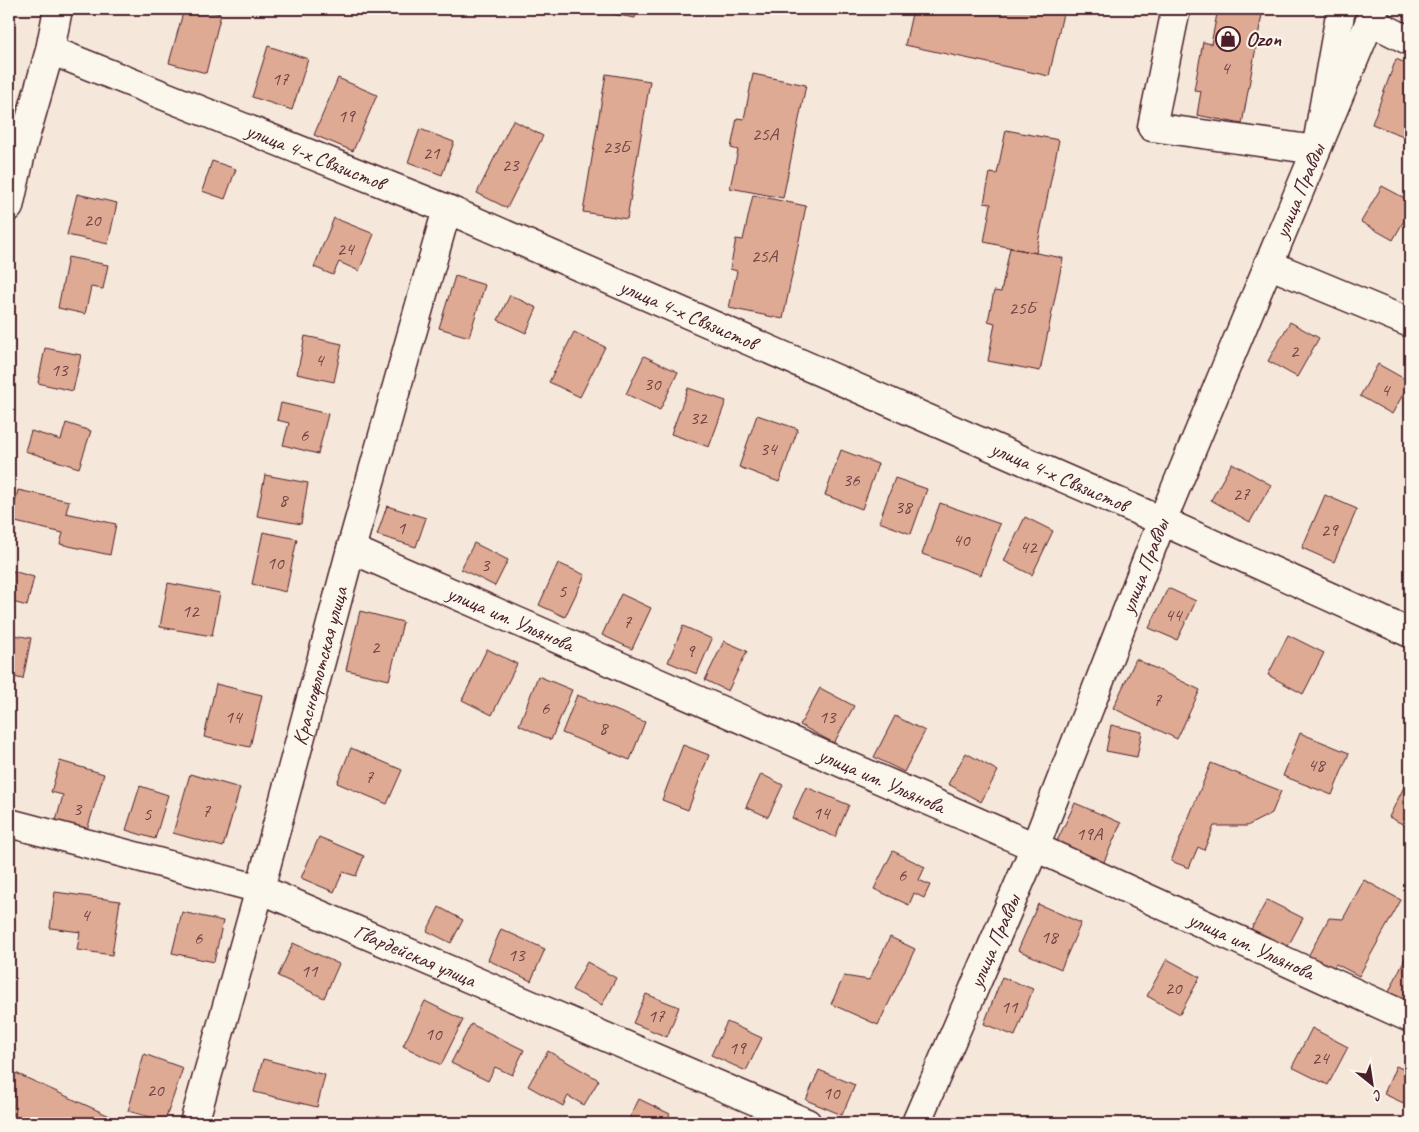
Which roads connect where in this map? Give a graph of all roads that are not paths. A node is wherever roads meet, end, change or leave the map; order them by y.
1 (58, 9) edge
2 (1176, 9) edge
3 (1341, 9) edge
4 (1372, 15) edge
5 (1410, 41) edge
6 (50, 50) junction
7 (16, 140) edge
8 (1316, 150) junction
9 (9, 207) edge
10 (447, 209) junction
11 (1268, 264) junction
12 (1410, 323) edge
13 (1162, 520) junction
14 (351, 549) junction
15 (1410, 632) edge
16 (9, 823) edge
17 (1035, 847) junction
18 (260, 889) junction
19 (1410, 1018) edge
20 (194, 1123) edge
21 (807, 1123) edge
22 (916, 1123) edge

1 - 6 street
2 - 8 street
3 - 8 street
4 - 5 street
4 - 8 street, улица Правды
6 - 7 street
6 - 10 street, улица 4-х Связистов
7 - 9 street
8 - 11 street, улица Правды
10 - 13 street, улица 4-х Связистов
10 - 14 street, Краснофлотская улица
11 - 12 street
11 - 13 street, улица Правды
13 - 15 street, улица 4-х Связистов
13 - 17 street, улица Правды
14 - 17 street, улица им. Ульянова
14 - 18 street, Краснофлотская улица
16 - 18 street, Гвардейская улица
17 - 19 street, улица им. Ульянова
17 - 22 street, улица Правды
18 - 20 street, Краснофлотская улица
18 - 21 street, Гвардейская улица

